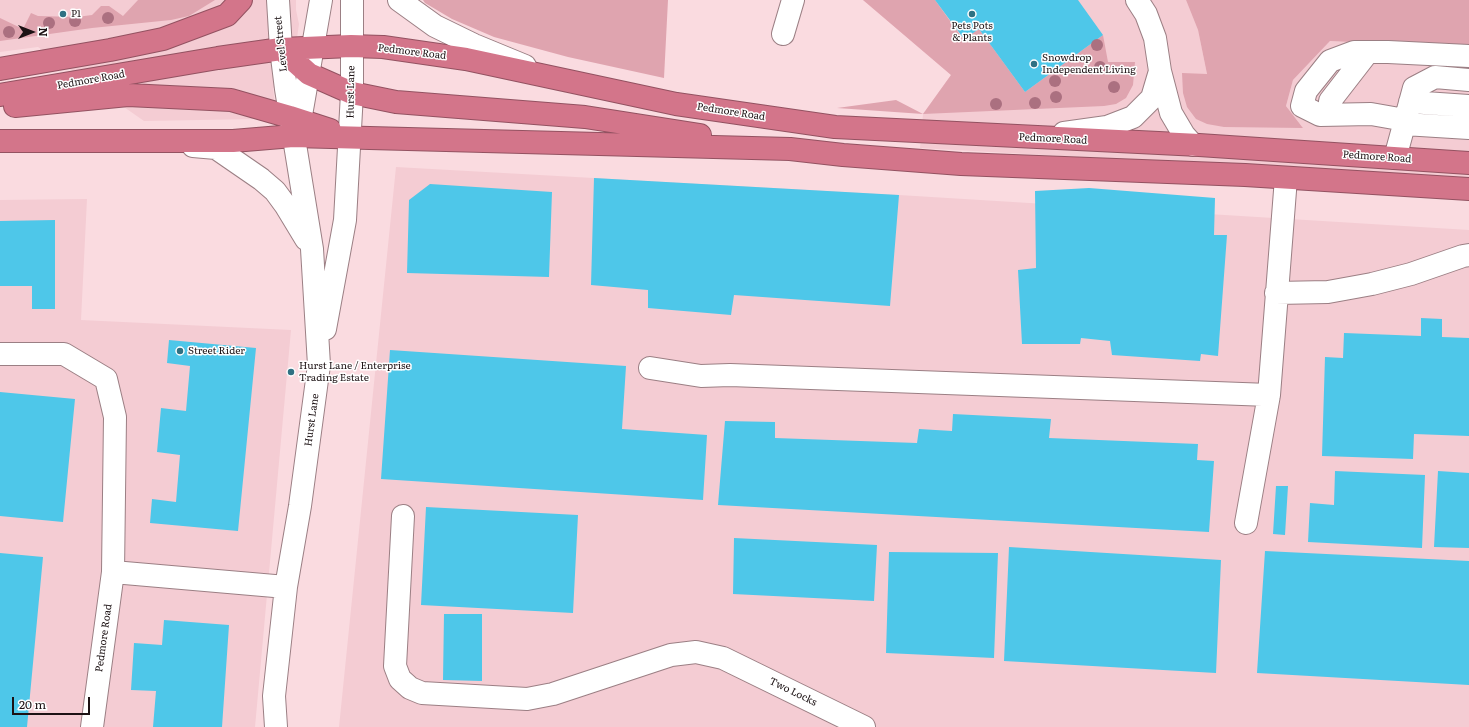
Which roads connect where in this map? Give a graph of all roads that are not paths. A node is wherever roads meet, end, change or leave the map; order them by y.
1 (241, 0) edge
2 (278, 0) edge
3 (322, 0) edge
4 (352, 0) edge
5 (399, 0) edge
6 (793, 0) edge
7 (1137, 0) edge
8 (783, 34) dead end
9 (351, 46) junction
10 (313, 47) junction
11 (281, 49) junction
12 (1469, 56) edge
13 (0, 69) edge
14 (1160, 71) junction
15 (309, 74) junction
16 (554, 77) junction
17 (1469, 80) edge
18 (286, 89) joint
19 (352, 93) junction
20 (0, 95) edge
21 (0, 106) edge
22 (1469, 106) edge
23 (1406, 116) junction
24 (294, 124) junction
25 (1469, 128) edge
26 (350, 137) junction
27 (1024, 137) junction
28 (0, 142) edge
29 (157, 142) junction
30 (1193, 145) junction
31 (790, 149) junction
32 (1395, 158) junction
33 (1469, 163) edge
34 (1286, 178) junction
35 (1469, 189) edge
36 (312, 249) junction
37 (1469, 255) edge
38 (1276, 293) junction
39 (0, 354) edge
40 (319, 365) junction
41 (650, 368) dead end
42 (1269, 395) junction
43 (403, 516) dead end
44 (1246, 523) dead end
45 (113, 572) junction
46 (286, 587) junction
47 (92, 727) edge
48 (276, 727) edge
49 (864, 727) edge

1 - 13 highway
2 - 11 street, Level Street
3 - 10 street
4 - 9 street
5 - 16 street
6 - 8 street
7 - 14 street
9 - 10 highway, Pedmore Road
9 - 16 highway, Pedmore Road
9 - 19 street, Hurst Lane
10 - 11 highway, Pedmore Road
10 - 15 street
11 - 15 highway
11 - 18 street, Level Street
11 - 20 highway, Pedmore Road
12 - 23 street
14 - 27 street
14 - 30 street
15 - 19 highway
15 - 24 street
16 - 27 highway, Pedmore Road
17 - 23 street
18 - 24 street, Hurst Lane
19 - 26 street, Hurst Lane
19 - 31 highway
21 - 24 highway
22 - 23 street
23 - 25 street
23 - 32 street
24 - 26 highway
24 - 29 highway
24 - 36 street, Hurst Lane
26 - 31 highway
26 - 40 street, Hurst Lane
27 - 30 highway, Pedmore Road
28 - 29 highway
29 - 36 street
30 - 32 highway, Pedmore Road
31 - 34 highway
32 - 33 highway, Pedmore Road
34 - 35 highway
34 - 38 street
36 - 40 street, Hurst Lane
37 - 38 street
38 - 42 street
39 - 45 street, Pedmore Road
40 - 46 street, Hurst Lane
41 - 42 street
42 - 44 street
43 - 49 street, Two Locks
45 - 46 street
45 - 47 street, Pedmore Road
46 - 48 street, Hurst Lane

